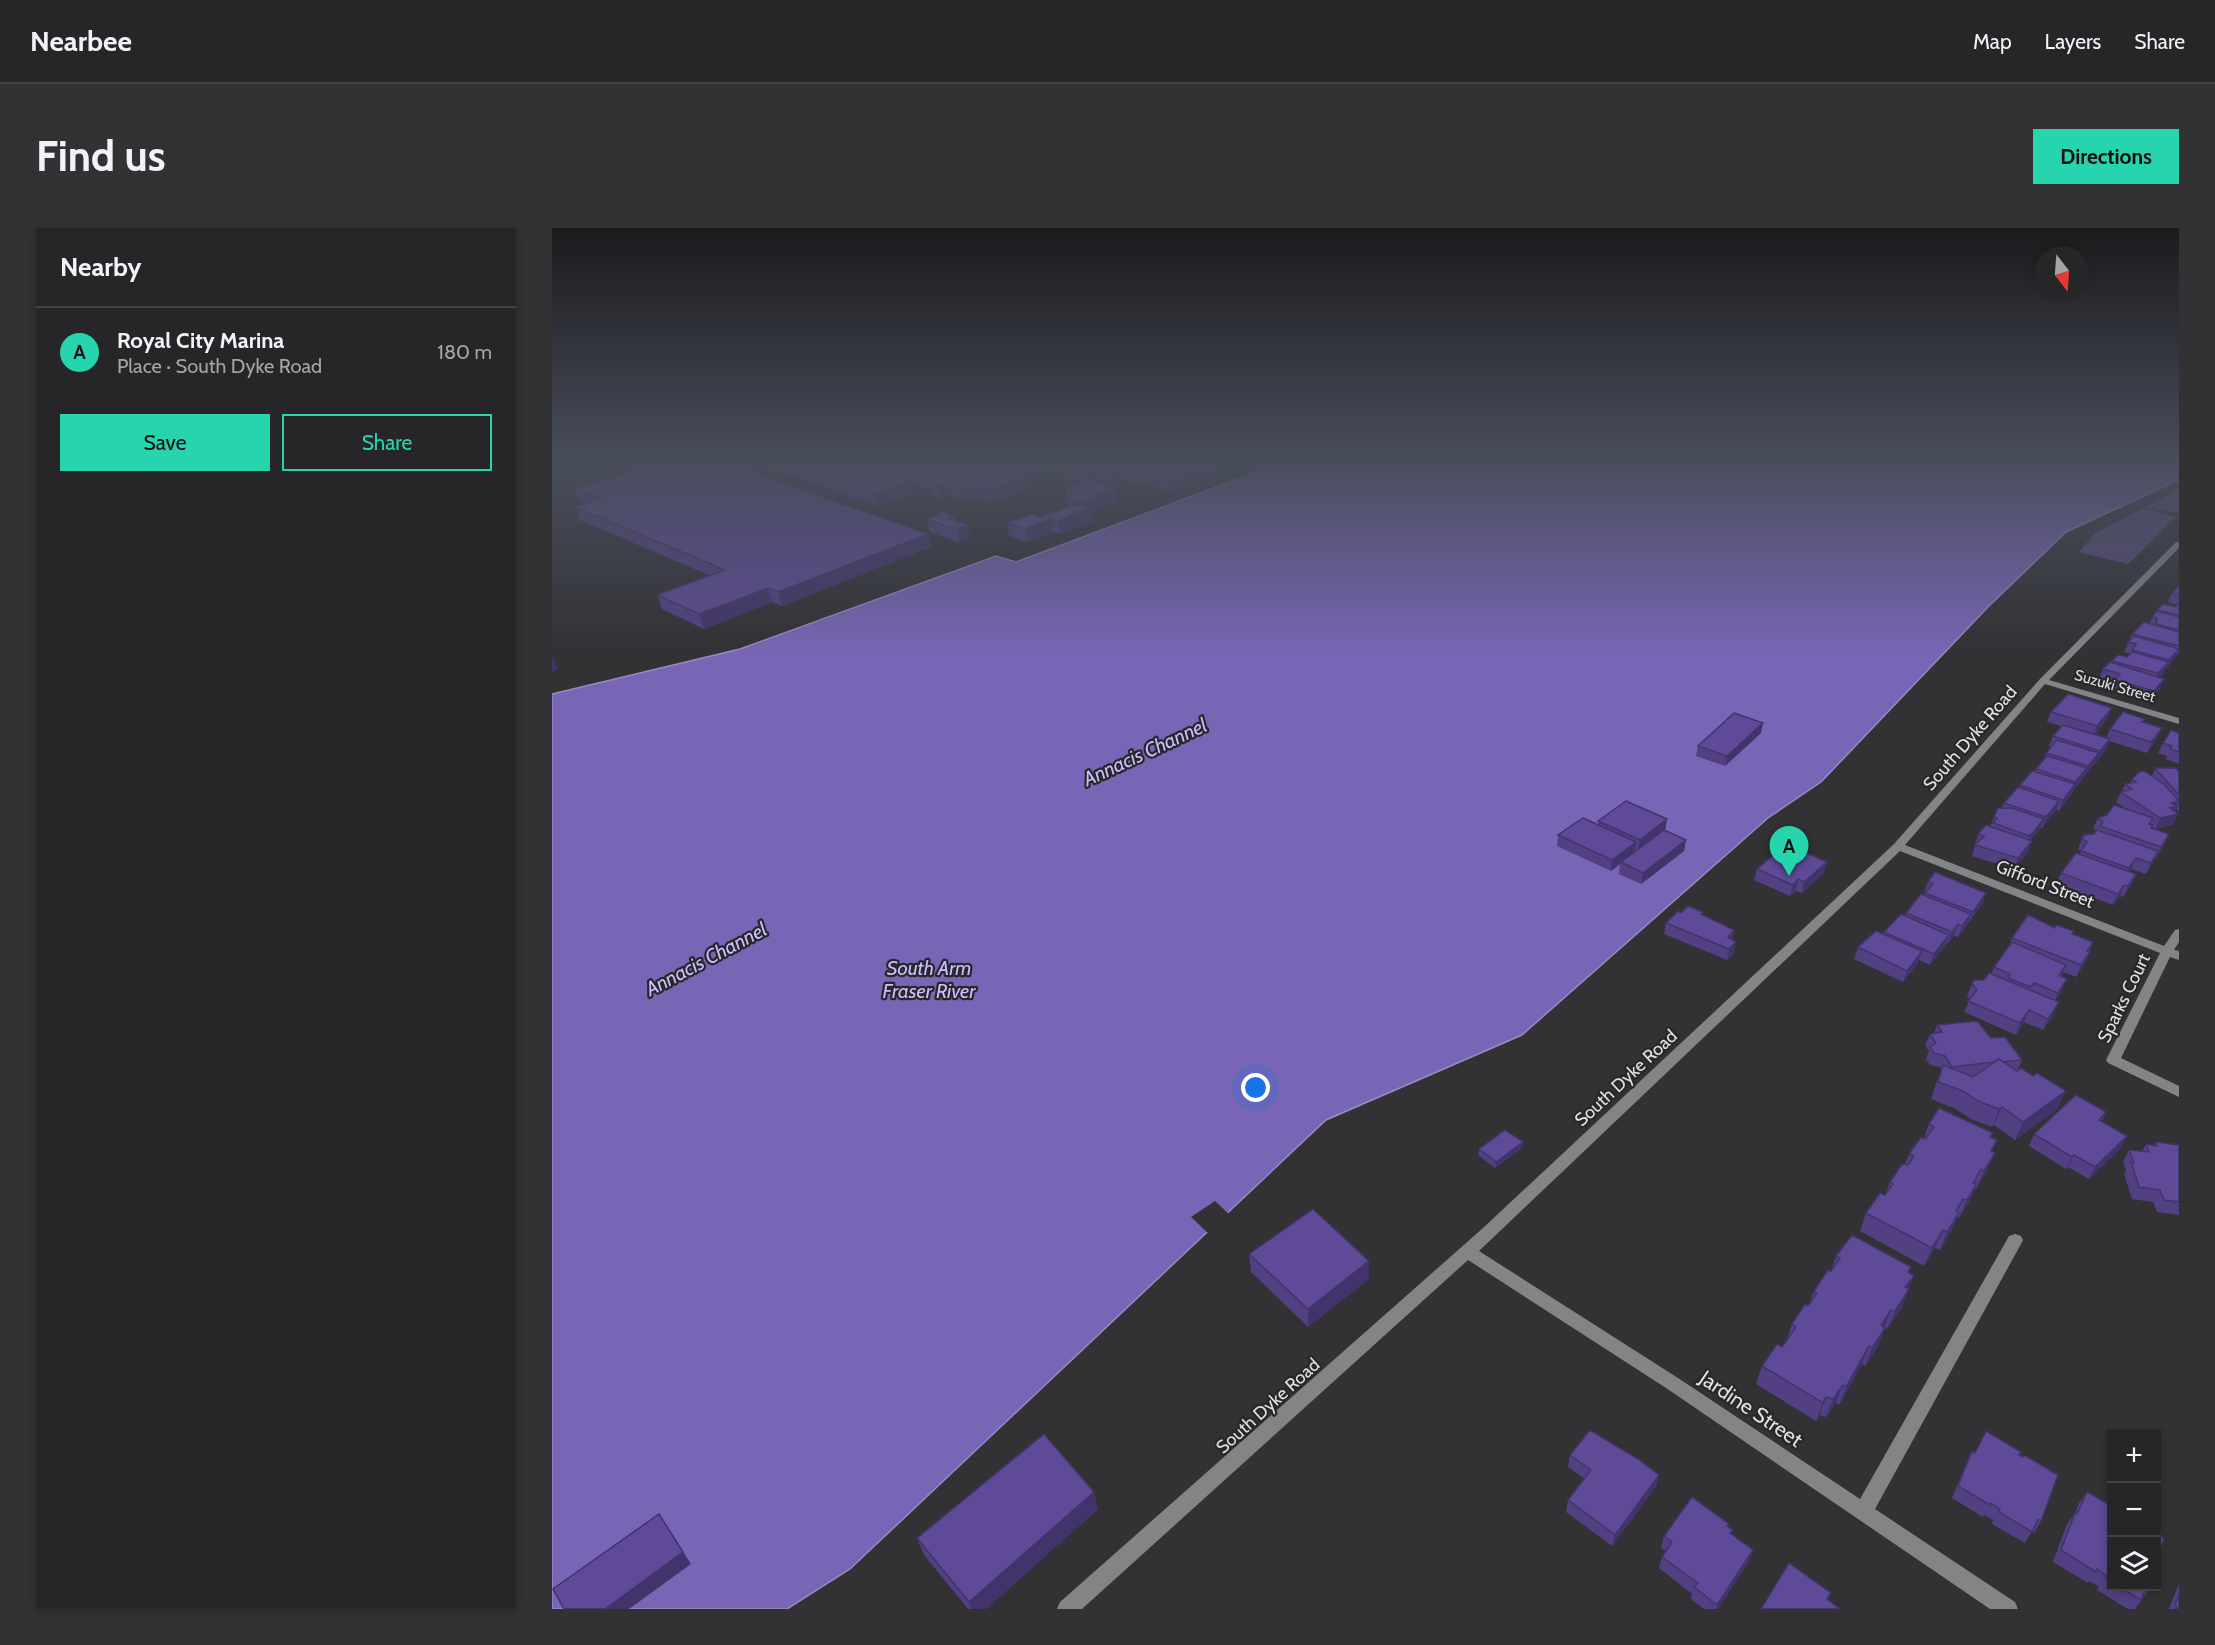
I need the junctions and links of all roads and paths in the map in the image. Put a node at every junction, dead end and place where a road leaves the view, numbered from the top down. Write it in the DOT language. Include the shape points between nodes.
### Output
graph roads {
  1 [pos="2179,544"];
  2 [pos="2043,681"];
  3 [pos="2179,721"];
  4 [pos="1898,846"];
  5 [pos="2179,933"];
  6 [pos="2173,953"];
  7 [pos="2179,1092"];
  8 [pos="2014,1240"];
  9 [pos="1466,1251"];
  10 [pos="1864,1511"];
  11 [pos="1067,1609"];
  12 [pos="2008,1609"];
  1 -- 2 [label="street, South Dyke Road"];
  2 -- 3 [label="street, Suzuki Street"];
  2 -- 4 [label="street, South Dyke Road"];
  4 -- 6 [label="street, Gifford Street"];
  4 -- 9 [label="street, South Dyke Road"];
  5 -- 6 [label="street"];
  6 -- 7 [label="street, Sparks Court" via="2113,1060"];
  8 -- 10 [label="street"];
  9 -- 10 [label="street, Jardine Street"];
  9 -- 11 [label="street, South Dyke Road"];
  10 -- 12 [label="street, Jardine Street"];
}
